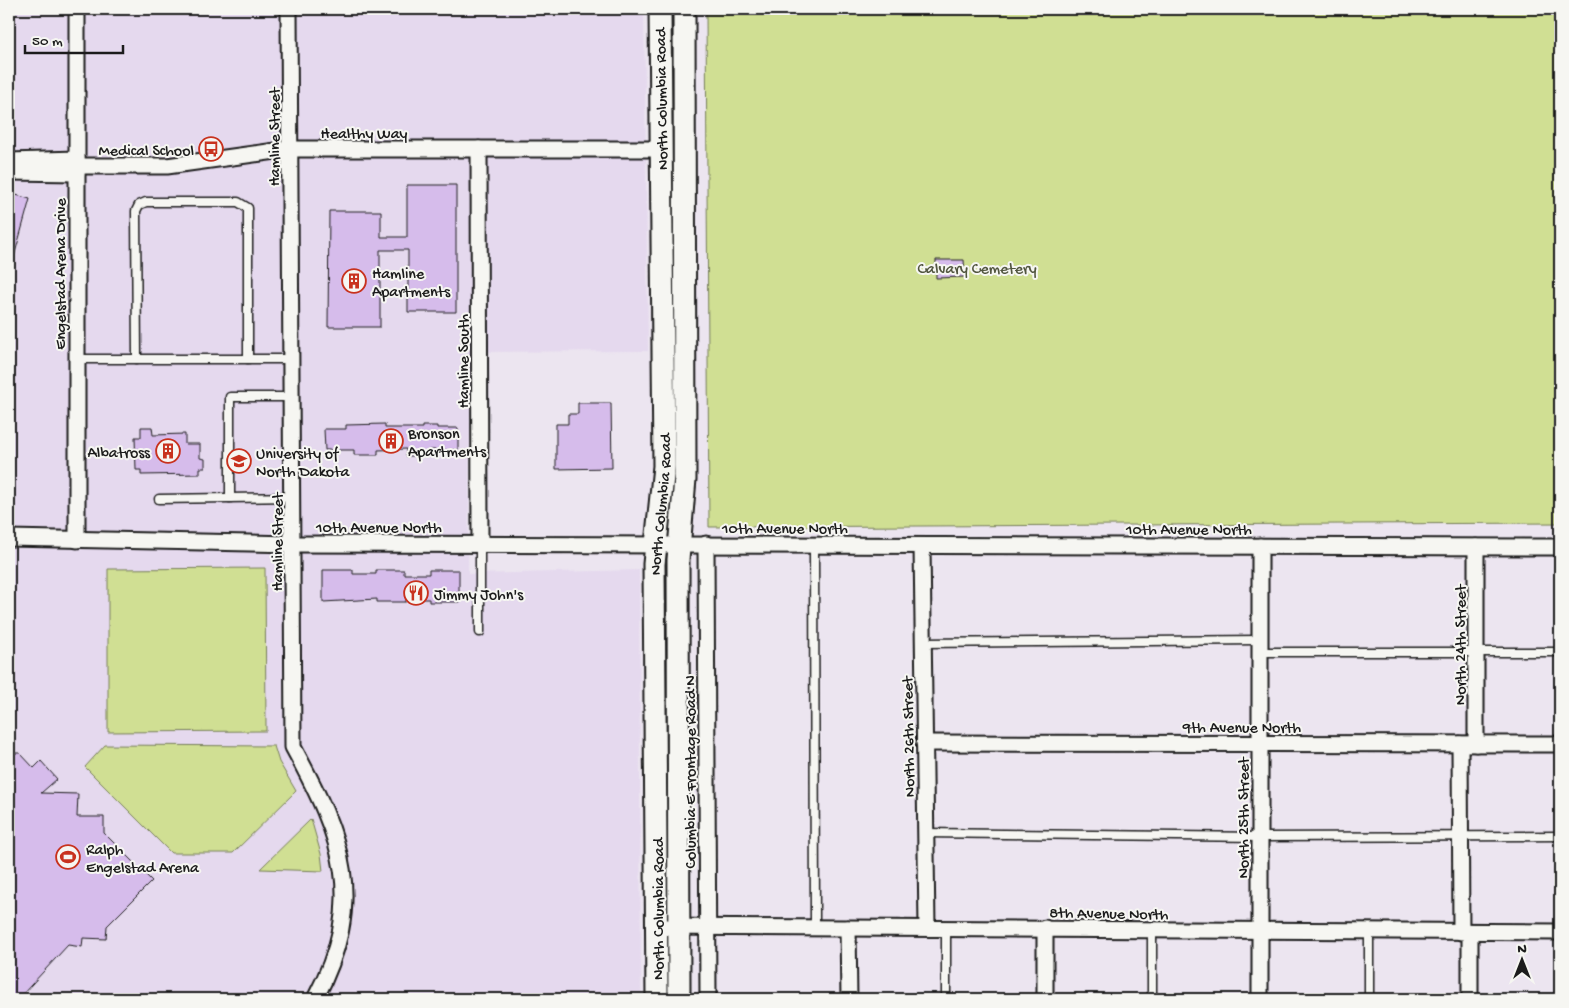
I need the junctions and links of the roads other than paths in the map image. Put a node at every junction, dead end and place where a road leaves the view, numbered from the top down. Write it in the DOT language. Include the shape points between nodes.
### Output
graph roads {
  1 [pos="77,9"];
  2 [pos="289,9"];
  3 [pos="660,9"];
  4 [pos="684,9"];
  5 [pos="652,148"];
  6 [pos="290,149"];
  7 [pos="479,149"];
  8 [pos="9,161"];
  9 [pos="77,166"];
  10 [pos="9,172"];
  11 [pos="77,359"];
  12 [pos="137,359"];
  13 [pos="248,359"];
  14 [pos="292,359"];
  15 [pos="292,397"];
  16 [pos="293,497"];
  17 [pos="230,498"];
  18 [pos="159,499"];
  19 [pos="9,538"];
  20 [pos="77,540"];
  21 [pos="480,543"];
  22 [pos="294,544"];
  23 [pos="656,544"];
  24 [pos="679,544"];
  25 [pos="706,544"];
  26 [pos="814,545"];
  27 [pos="922,546"];
  28 [pos="1260,546"];
  29 [pos="1476,547"];
  30 [pos="1560,547"];
  31 [pos="480,632"];
  32 [pos="923,643"];
  33 [pos="1260,646"];
  34 [pos="1476,652"];
  35 [pos="1560,652"];
  36 [pos="924,743"];
  37 [pos="1260,743"];
  38 [pos="1460,744"];
  39 [pos="1476,744"];
  40 [pos="1560,744"];
  41 [pos="926,833"];
  42 [pos="1461,835"];
  43 [pos="1560,836"];
  44 [pos="1260,837"];
  45 [pos="656,927"];
  46 [pos="707,927"];
  47 [pos="678,928"];
  48 [pos="815,928"];
  49 [pos="848,928"];
  50 [pos="927,928"];
  51 [pos="946,928"];
  52 [pos="1045,928"];
  53 [pos="1152,930"];
  54 [pos="1260,931"];
  55 [pos="1369,932"];
  56 [pos="1466,932"];
  57 [pos="1560,932"];
  58 [pos="316,999"];
  59 [pos="657,999"];
  60 [pos="679,999"];
  61 [pos="708,999"];
  62 [pos="849,999"];
  63 [pos="946,999"];
  64 [pos="1045,999"];
  65 [pos="1152,999"];
  66 [pos="1260,999"];
  67 [pos="1369,999"];
  68 [pos="1470,999"];
  1 -- 9 [label="street, Engelstad Arena Drive"];
  2 -- 6 [label="street, Hamline Street"];
  3 -- 23 [label="main road, North Columbia Road" via="664,466"];
  4 -- 24 [label="main road, North Columbia Road" via="685,469"];
  5 -- 7 [label="street, Healthy Way"];
  6 -- 7 [label="street, Healthy Way"];
  6 -- 9 [label="street, Healthy Way" via="167,166"];
  6 -- 14 [label="street, Hamline Street"];
  7 -- 21 [label="street, Hamline South"];
  8 -- 9 [label="street"];
  9 -- 10 [label="street"];
  9 -- 11 [label="street, Engelstad Arena Drive"];
  11 -- 12 [label="lane"];
  11 -- 20 [label="street, Engelstad Arena Drive"];
  12 -- 13 [label="lane"];
  12 -- 13 [label="lane" via="136,211 146,202 238,202 248,208"];
  13 -- 14 [label="lane"];
  14 -- 15 [label="street, Hamline Street"];
  15 -- 16 [label="street, Hamline Street"];
  15 -- 17 [label="lane" via="230,397"];
  16 -- 17 [label="lane"];
  16 -- 22 [label="street, Hamline Street"];
  17 -- 18 [label="lane"];
  19 -- 20 [label="street, 10th Avenue North"];
  20 -- 22 [label="street, 10th Avenue North"];
  21 -- 22 [label="street, 10th Avenue North"];
  21 -- 23 [label="street, 10th Avenue North"];
  21 -- 31 [label="lane"];
  22 -- 58 [label="street, Hamline Street" via="293,747 335,832 344,870 345,904 338,946"];
  23 -- 24 [label="street, 10th Avenue North"];
  23 -- 45 [label="main road, North Columbia Road"];
  24 -- 25 [label="street, 10th Avenue North"];
  24 -- 47 [label="main road, North Columbia Road"];
  25 -- 26 [label="street, 10th Avenue North"];
  25 -- 46 [label="street, Columbia E Frontage Road N"];
  26 -- 27 [label="street, 10th Avenue North"];
  26 -- 48 [label="lane"];
  27 -- 28 [label="street, 10th Avenue North"];
  27 -- 32 [label="street, North 26th Street"];
  28 -- 29 [label="street, 10th Avenue North"];
  28 -- 33 [label="street, North 25th Street"];
  29 -- 30 [label="street, 10th Avenue North"];
  29 -- 34 [label="street, North 24th Street"];
  32 -- 33 [label="lane"];
  32 -- 36 [label="street, North 26th Street"];
  33 -- 34 [label="lane"];
  33 -- 37 [label="street, North 25th Street"];
  34 -- 35 [label="lane"];
  34 -- 39 [label="street, North 24th Street"];
  36 -- 37 [label="street, 9th Avenue North"];
  36 -- 41 [label="street, North 26th Street"];
  37 -- 38 [label="street, 9th Avenue North"];
  37 -- 44 [label="street, North 25th Street"];
  38 -- 39 [label="street, 9th Avenue North"];
  38 -- 42 [label="street"];
  39 -- 40 [label="street, 9th Avenue North"];
  41 -- 44 [label="lane"];
  41 -- 50 [label="street, North 26th Street"];
  42 -- 43 [label="lane"];
  42 -- 44 [label="lane"];
  42 -- 56 [label="street"];
  44 -- 54 [label="street, North 25th Street"];
  45 -- 47 [label="street, 8th Avenue North"];
  45 -- 59 [label="main road, North Columbia Road"];
  46 -- 47 [label="street, 8th Avenue North"];
  46 -- 48 [label="street, 8th Avenue North"];
  46 -- 61 [label="street, Columbia E Frontage Road N"];
  47 -- 60 [label="main road, North Columbia Road"];
  48 -- 49 [label="street, 8th Avenue North"];
  49 -- 50 [label="street, 8th Avenue North"];
  49 -- 62 [label="street"];
  50 -- 51 [label="street, 8th Avenue North"];
  51 -- 52 [label="street, 8th Avenue North"];
  51 -- 63 [label="lane"];
  52 -- 53 [label="street, 8th Avenue North"];
  52 -- 64 [label="street"];
  53 -- 54 [label="street, 8th Avenue North"];
  53 -- 65 [label="lane"];
  54 -- 55 [label="street, 8th Avenue North"];
  54 -- 66 [label="street, North 25th Street"];
  55 -- 56 [label="street, 8th Avenue North"];
  55 -- 67 [label="lane"];
  56 -- 57 [label="street, 8th Avenue North"];
  56 -- 68 [label="street"];
}
